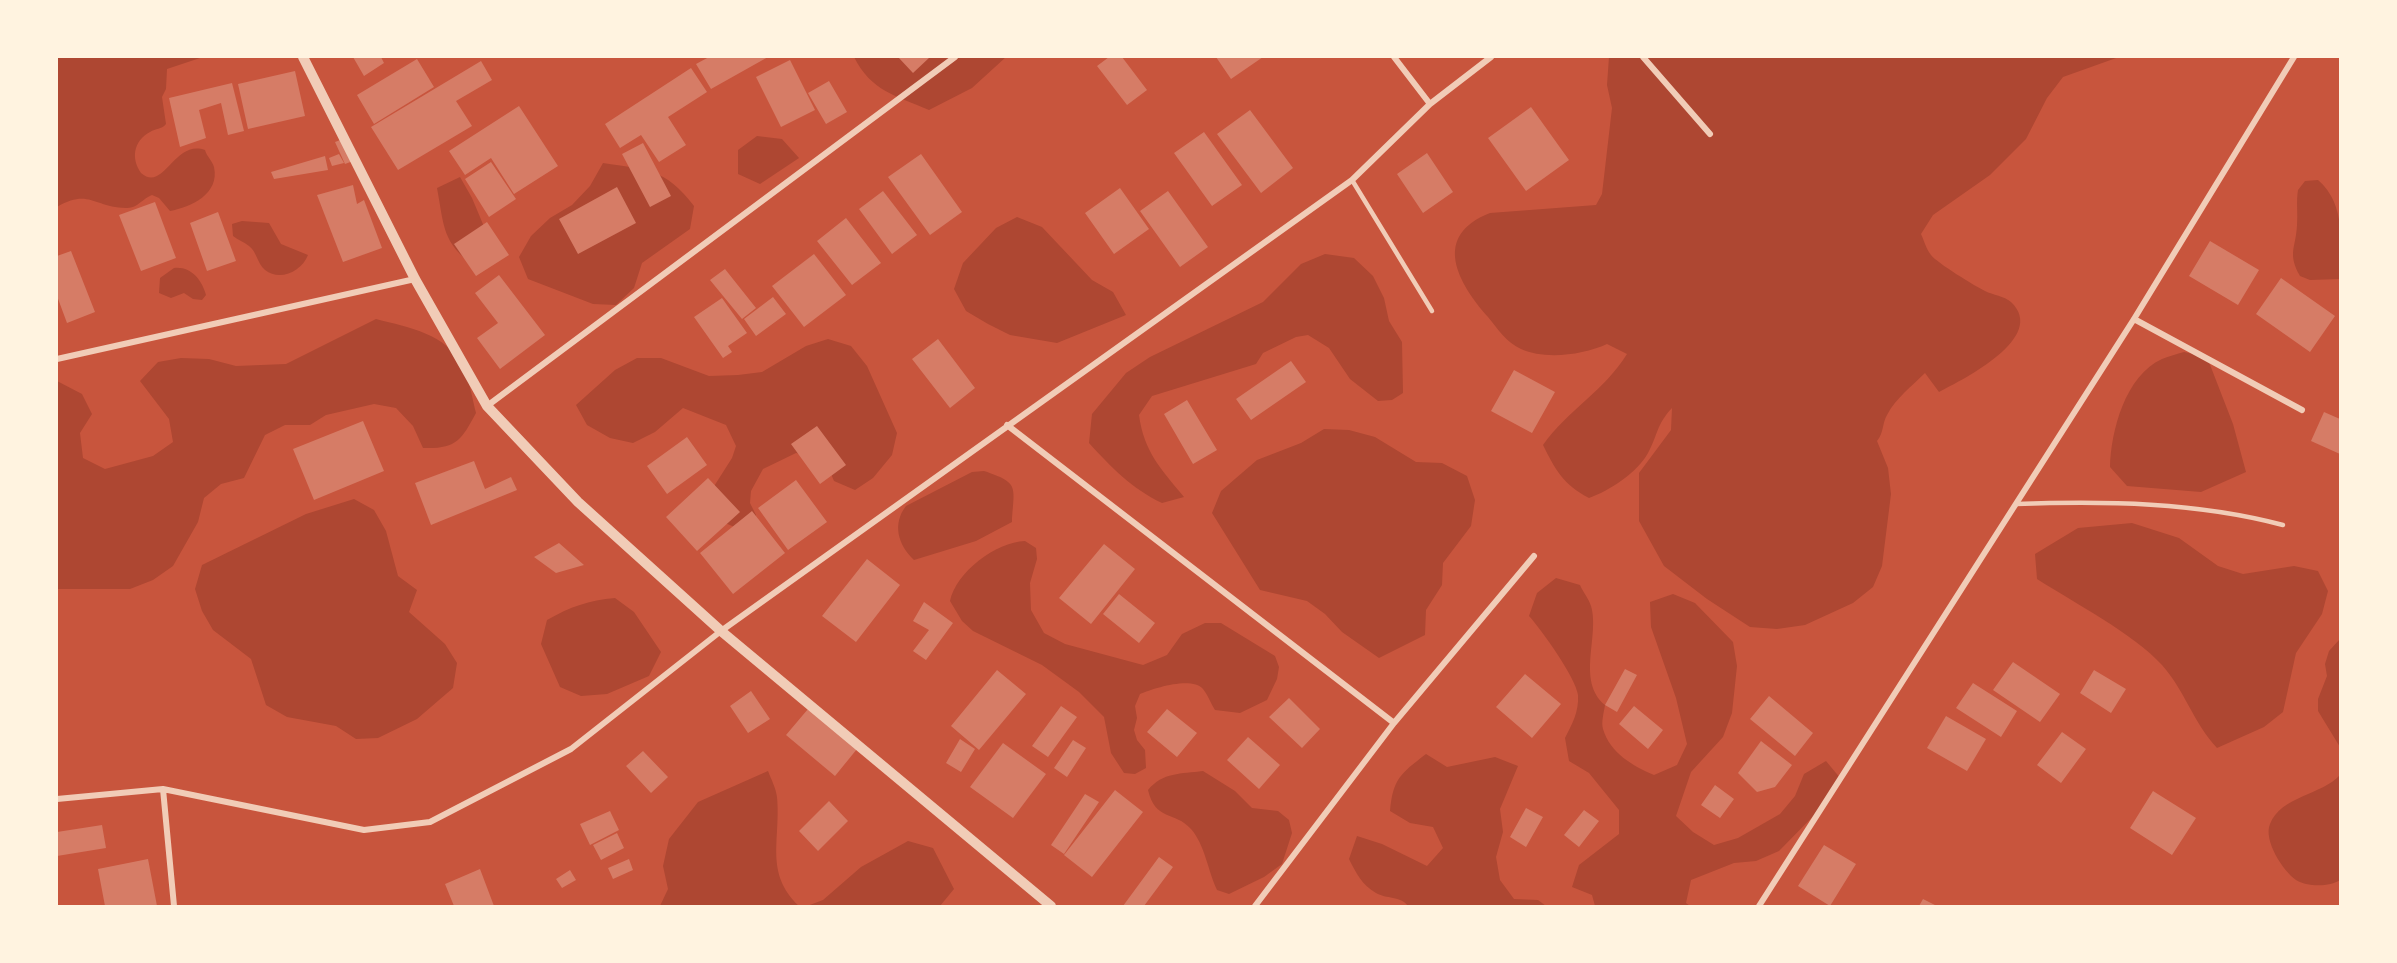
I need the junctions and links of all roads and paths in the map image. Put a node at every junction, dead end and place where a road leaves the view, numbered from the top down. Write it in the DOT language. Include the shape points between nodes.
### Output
graph roads {
  1 [pos="303,57"];
  2 [pos="954,57"];
  3 [pos="1394,57"];
  4 [pos="1491,57"];
  5 [pos="1643,57"];
  6 [pos="2294,57"];
  7 [pos="1430,104"];
  8 [pos="1710,134"];
  9 [pos="1352,180"];
  10 [pos="415,279"];
  11 [pos="1432,310"];
  12 [pos="2134,319"];
  13 [pos="57,359"];
  14 [pos="487,406"];
  15 [pos="2302,410"];
  16 [pos="1007,425"];
  17 [pos="2016,504"];
  18 [pos="2283,525"];
  19 [pos="1534,556"];
  20 [pos="721,631"];
  21 [pos="1394,723"];
  22 [pos="164,789"];
  23 [pos="57,799"];
  24 [pos="174,906"];
  25 [pos="1051,906"];
  26 [pos="1255,906"];
  27 [pos="1759,906"];
  1 -- 10 [label="street"];
  2 -- 14 [label="street"];
  3 -- 7 [label="street"];
  4 -- 7 [label="street"];
  5 -- 8 [label="street"];
  6 -- 12 [label="street"];
  7 -- 9 [label="street"];
  9 -- 11 [label="lane"];
  9 -- 16 [label="street"];
  10 -- 13 [label="street"];
  10 -- 14 [label="street"];
  12 -- 15 [label="street"];
  12 -- 17 [label="street"];
  14 -- 20 [label="street" via="578,502"];
  16 -- 20 [label="street"];
  16 -- 21 [label="street"];
  17 -- 18 [label="lane" via="2098,501 2154,505 2238,513"];
  17 -- 27 [label="street"];
  19 -- 21 [label="street"];
  20 -- 22 [label="street" via="571,749 430,822 364,830"];
  20 -- 25 [label="street"];
  21 -- 26 [label="street"];
  22 -- 23 [label="street"];
  22 -- 24 [label="street"];
}
